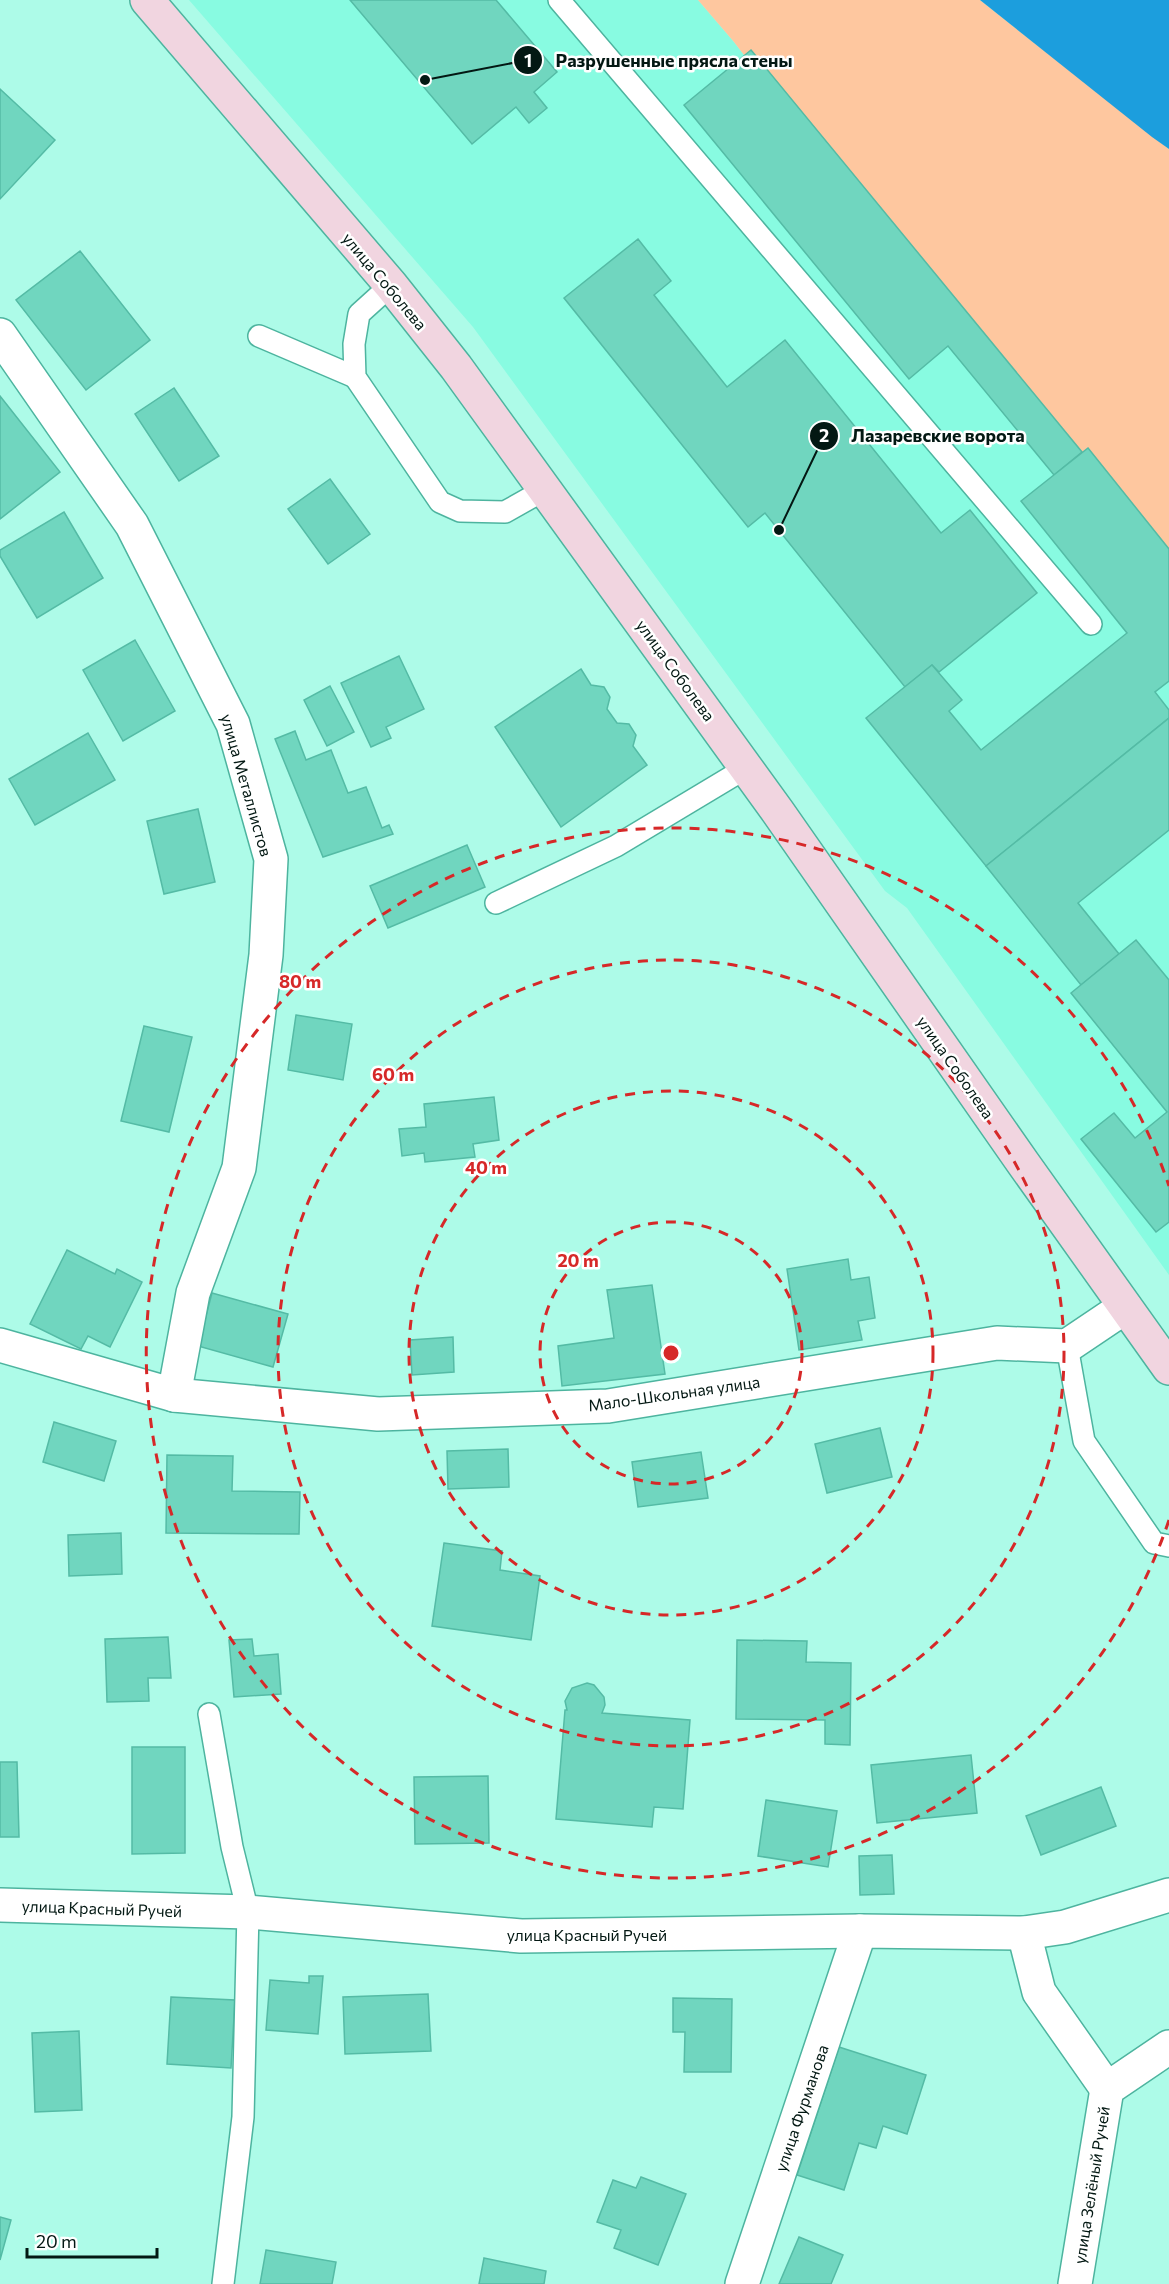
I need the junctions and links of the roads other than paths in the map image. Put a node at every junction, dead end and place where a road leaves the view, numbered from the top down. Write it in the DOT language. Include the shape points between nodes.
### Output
graph roads {
  1 [pos="147,0"];
  2 [pos="559,0"];
  3 [pos="391,285"];
  4 [pos="0,335"];
  5 [pos="259,336"];
  6 [pos="355,377"];
  7 [pos="546,489"];
  8 [pos="1091,624"];
  9 [pos="746,768"];
  10 [pos="496,903"];
  11 [pos="1125,1307"];
  12 [pos="0,1345"];
  13 [pos="1067,1346"];
  14 [pos="1169,1368"];
  15 [pos="174,1395"];
  16 [pos="1169,1546"];
  17 [pos="209,1713"];
  18 [pos="1169,1895"];
  19 [pos="1,1908"];
  20 [pos="248,1912"];
  21 [pos="860,1931"];
  22 [pos="1024,1933"];
  23 [pos="1169,2047"];
  24 [pos="1107,2089"];
  25 [pos="223,2284"];
  26 [pos="742,2284"];
  27 [pos="1075,2284"];
  1 -- 3 [label="main road, улица Соболева"];
  2 -- 8 [label="lane"];
  3 -- 6 [label="lane" via="359,314 354,344"];
  3 -- 7 [label="main road, улица Соболева"];
  4 -- 15 [label="street, улица Металлистов" via="132,525 232,724 271,859 266,955 239,1168 193,1293"];
  5 -- 6 [label="lane"];
  6 -- 7 [label="lane" via="440,502 460,511 505,512"];
  7 -- 9 [label="main road, улица Соболева"];
  9 -- 10 [label="lane" via="616,846"];
  9 -- 11 [label="main road, улица Соболева"];
  11 -- 13 [label="street"];
  11 -- 14 [label="main road, улица Соболева"];
  12 -- 15 [label="street, Мало-Школьная улица"];
  13 -- 15 [label="street, Мало-Школьная улица" via="998,1343 608,1406 378,1414"];
  13 -- 16 [label="lane" via="1084,1441 1154,1543"];
  17 -- 20 [label="lane" via="232,1846"];
  18 -- 22 [label="street, улица Красный Ручей" via="1065,1927"];
  19 -- 20 [label="street, улица Красный Ручей"];
  20 -- 21 [label="street, улица Красный Ручей" via="521,1936"];
  20 -- 25 [label="lane" via="243,2117"];
  21 -- 22 [label="street, улица Красный Ручей"];
  21 -- 26 [label="street, улица Фурманова"];
  22 -- 24 [label="street" via="1039,1992"];
  23 -- 24 [label="street, улица Зелёный Ручей"];
  24 -- 27 [label="street, улица Зелёный Ручей"];
}
